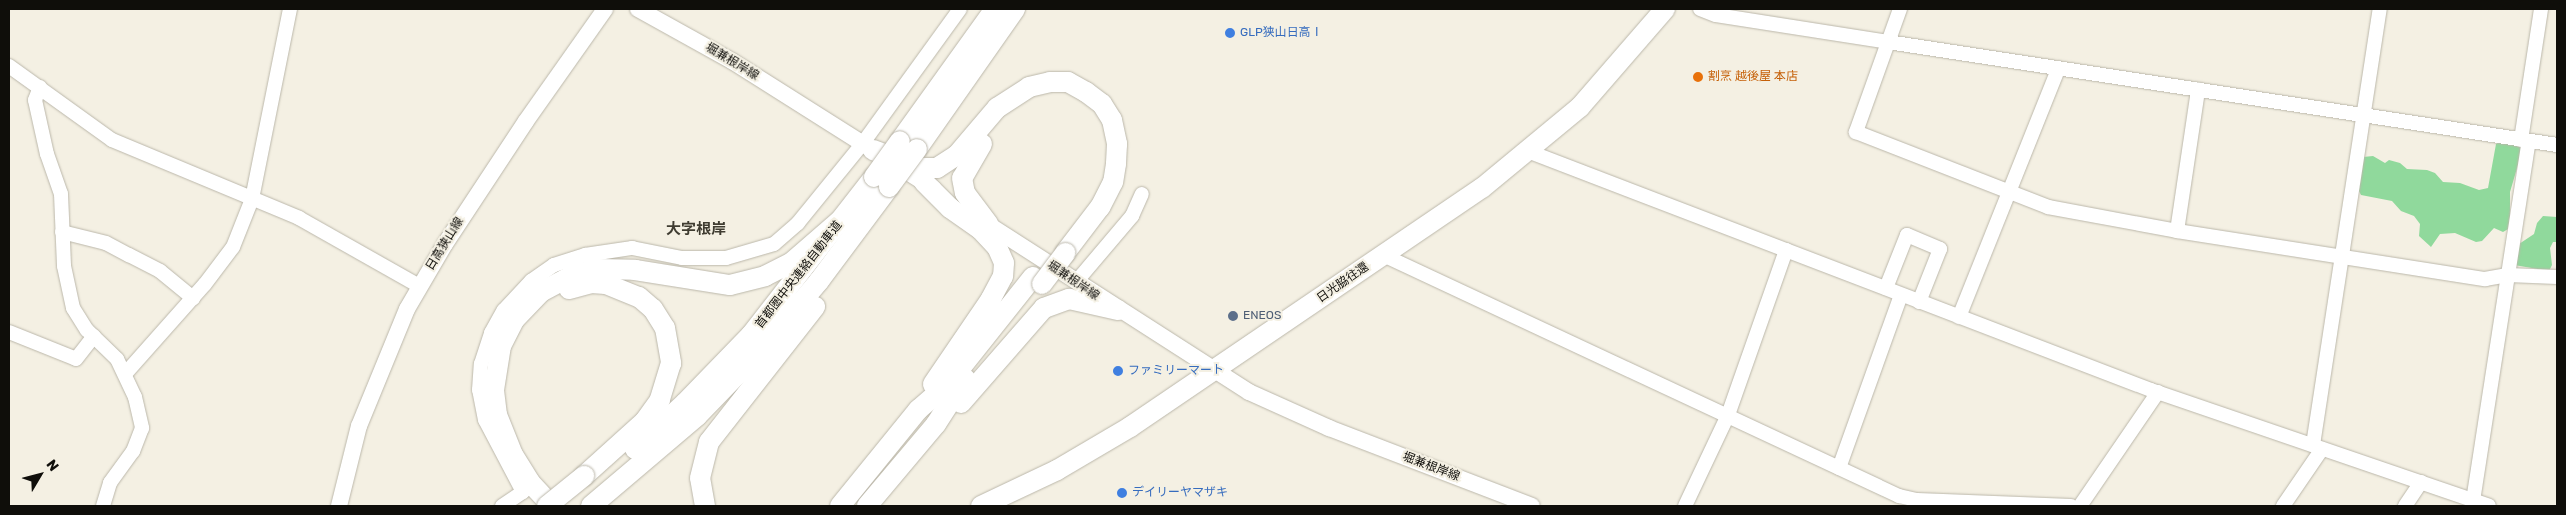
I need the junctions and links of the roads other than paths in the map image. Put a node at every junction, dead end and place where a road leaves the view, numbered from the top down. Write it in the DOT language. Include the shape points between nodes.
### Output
graph roads {
  1 [pos="290,9"];
  2 [pos="605,9"];
  3 [pos="638,9"];
  4 [pos="960,9"];
  5 [pos="996,9"];
  6 [pos="1015,9"];
  7 [pos="1665,9"];
  8 [pos="1700,9"];
  9 [pos="1900,9"];
  10 [pos="2380,9"];
  11 [pos="2541,9"];
  12 [pos="1888,42"];
  13 [pos="9,66"];
  14 [pos="2058,69"];
  15 [pos="40,87"];
  16 [pos="2198,90"];
  17 [pos="2363,115"];
  18 [pos="2525,140"];
  19 [pos="909,145"];
  20 [pos="2557,145"];
  21 [pos="868,147"];
  22 [pos="1530,152"];
  23 [pos="924,182"];
  24 [pos="886,184"];
  25 [pos="2009,192"];
  26 [pos="1142,194"];
  27 [pos="252,199"];
  28 [pos="844,217"];
  29 [pos="988,224"];
  30 [pos="62,232"];
  31 [pos="2177,232"];
  32 [pos="1061,250"];
  33 [pos="1786,250"];
  34 [pos="1383,256"];
  35 [pos="2341,257"];
  36 [pos="2508,275"];
  37 [pos="2557,277"];
  38 [pos="1037,280"];
  39 [pos="1076,282"];
  40 [pos="419,286"];
  41 [pos="1886,288"];
  42 [pos="1901,295"];
  43 [pos="193,298"];
  44 [pos="1919,302"];
  45 [pos="1118,310"];
  46 [pos="1959,317"];
  47 [pos="9,332"];
  48 [pos="94,336"];
  49 [pos="1213,370"];
  50 [pos="125,374"];
  51 [pos="2158,392"];
  52 [pos="918,410"];
  53 [pos="1728,415"];
  54 [pos="936,424"];
  55 [pos="2317,447"];
  56 [pos="1839,468"];
  57 [pos="2422,482"];
  58 [pos="593,491"];
  59 [pos="2473,501"];
  60 [pos="103,506"];
  61 [pos="339,506"];
  62 [pos="502,506"];
  63 [pos="547,506"];
  64 [pos="552,506"];
  65 [pos="565,506"];
  66 [pos="705,506"];
  67 [pos="840,506"];
  68 [pos="867,506"];
  69 [pos="982,506"];
  70 [pos="1532,506"];
  71 [pos="1685,506"];
  72 [pos="2071,506"];
  73 [pos="2080,506"];
  74 [pos="2283,506"];
  75 [pos="2405,506"];
  76 [pos="2489,506"];
  1 -- 27 [label="street"];
  2 -- 40 [label="main road, 日高狭山線" via="526,121"];
  3 -- 21 [label="main road, 堀兼根岸線" via="732,61"];
  4 -- 21 [label="street"];
  5 -- 19 [label="highway"];
  6 -- 19 [label="highway"];
  7 -- 22 [label="highway, 日光脇往還" via="1594,94"];
  8 -- 12 [label="street" via="1716,15"];
  9 -- 12 [label="street"];
  10 -- 17 [label="street"];
  11 -- 18 [label="street"];
  12 -- 14 [label="street"];
  12 -- 25 [label="street" via="1856,132"];
  13 -- 15 [label="street"];
  14 -- 16 [label="street"];
  14 -- 25 [label="street"];
  15 -- 27 [label="street" via="112,140"];
  15 -- 30 [label="street" via="35,100 47,154 61,194"];
  16 -- 17 [label="street"];
  16 -- 31 [label="street"];
  17 -- 18 [label="street"];
  17 -- 35 [label="street"];
  18 -- 20 [label="street"];
  18 -- 36 [label="street"];
  19 -- 24 [label="highway, bridge"];
  21 -- 23 [label="main road, 堀兼根岸線"];
  21 -- 32 [label="highway" via="922,168 937,168 957,156 997,108 1029,87 1068,82 1102,104 1112,120 1117,144 1112,182 1100,207"];
  21 -- 62 [label="street" via="798,223 774,244 726,258 682,258 632,248 585,254 554,265 531,281 504,310 491,333 481,364 479,390 485,420 523,492"];
  22 -- 33 [label="street"];
  22 -- 34 [label="highway, 日光脇往還"];
  23 -- 29 [label="main road, 堀兼根岸線"];
  23 -- 52 [label="highway" via="998,247 1004,263 1003,276 991,299"];
  24 -- 28 [label="highway, 首都圏中央連絡自動車道"];
  24 -- 58 [label="highway, 首都圏中央連絡自動車道" via="819,282 759,352 697,416"];
  24 -- 66 [label="highway" via="816,306 709,442 700,478"];
  25 -- 31 [label="street" via="2048,207"];
  25 -- 46 [label="street"];
  26 -- 39 [label="street" via="1122,230"];
  27 -- 40 [label="street" via="299,218"];
  27 -- 43 [label="street" via="232,247"];
  28 -- 58 [label="highway, 首都圏中央連絡自動車道" via="752,335"];
  28 -- 64 [label="highway" via="792,262 765,276 730,285 635,270 596,269 571,276 541,292 514,319 500,346 494,390 496,416 513,455 530,482"];
  29 -- 32 [label="highway" via="965,193 962,178 967,166 1008,114 1033,98 1060,92 1082,101 1097,113 1105,128 1109,158 1089,206"];
  29 -- 39 [label="main road, 堀兼根岸線"];
  30 -- 43 [label="street" via="106,244 130,255 160,272"];
  30 -- 48 [label="street" via="72,308"];
  31 -- 35 [label="street"];
  32 -- 38 [label="highway"];
  33 -- 41 [label="street"];
  33 -- 53 [label="street"];
  34 -- 49 [label="highway, 日光脇往還"];
  34 -- 53 [label="street"];
  35 -- 36 [label="street" via="2485,279"];
  35 -- 55 [label="street"];
  36 -- 37 [label="street"];
  36 -- 59 [label="street"];
  38 -- 52 [label="highway" via="947,385"];
  38 -- 54 [label="highway" via="955,392"];
  39 -- 45 [label="main road, 堀兼根岸線"];
  40 -- 61 [label="main road, 日高狭山線" via="391,343 359,426"];
  41 -- 42 [label="street"];
  41 -- 44 [label="street" via="1907,235 1940,249"];
  42 -- 44 [label="street"];
  42 -- 56 [label="street"];
  43 -- 50 [label="street"];
  44 -- 46 [label="street"];
  45 -- 49 [label="main road, 堀兼根岸線"];
  45 -- 54 [label="highway" via="1069,299 1044,308 966,398"];
  46 -- 51 [label="street"];
  47 -- 48 [label="street" via="76,359"];
  48 -- 50 [label="street" via="117,360"];
  49 -- 69 [label="highway, 日光脇往還" via="1096,448"];
  49 -- 70 [label="main road, 堀兼根岸線" via="1249,392 1328,428"];
  50 -- 60 [label="street" via="142,428 132,451 110,483"];
  51 -- 55 [label="street"];
  51 -- 73 [label="street"];
  52 -- 67 [label="highway"];
  53 -- 56 [label="street"];
  53 -- 71 [label="street"];
  54 -- 68 [label="highway"];
  55 -- 57 [label="street"];
  55 -- 74 [label="street"];
  56 -- 72 [label="street" via="1899,496 1917,500"];
  57 -- 59 [label="street"];
  57 -- 75 [label="street"];
  58 -- 63 [label="highway, bridge"];
  58 -- 65 [label="highway, 首都圏中央連絡自動車道"];
  58 -- 65 [label="highway" via="660,400 671,364 665,328 653,309 623,289 591,283 554,296 530,318 509,358 505,408 512,428 543,480"];
  59 -- 76 [label="street"];
}
